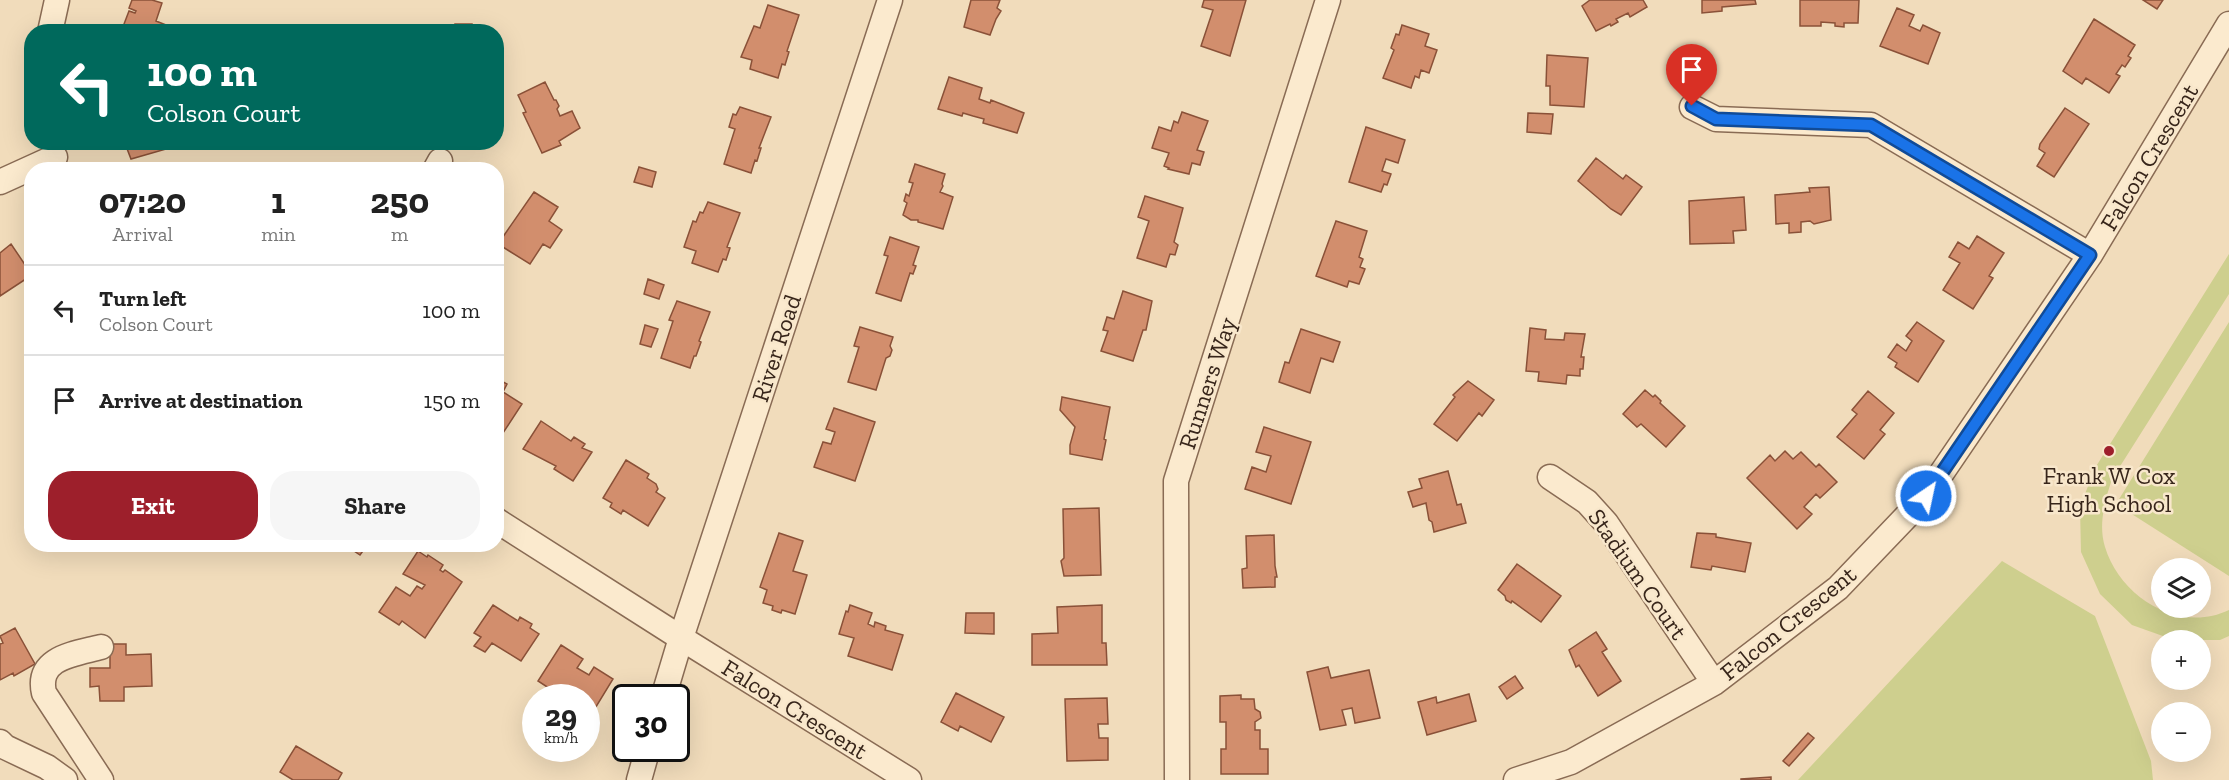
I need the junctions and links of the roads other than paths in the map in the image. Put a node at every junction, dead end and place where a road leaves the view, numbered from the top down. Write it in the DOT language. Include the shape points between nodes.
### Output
graph roads {
  1 [pos="57,0"];
  2 [pos="890,0"];
  3 [pos="1328,0"];
  4 [pos="52,24"];
  5 [pos="2229,24"];
  6 [pos="1692,106"];
  7 [pos="24,171"];
  8 [pos="0,182"];
  9 [pos="2090,255"];
  10 [pos="1550,477"];
  11 [pos="504,525"];
  12 [pos="681,638"];
  13 [pos="101,647"];
  14 [pos="1714,683"];
  15 [pos="667,684"];
  16 [pos="0,742"];
  17 [pos="644,762"];
  18 [pos="65,780"];
  19 [pos="101,780"];
  20 [pos="639,780"];
  21 [pos="909,780"];
  22 [pos="1177,780"];
  23 [pos="1516,780"];
  1 -- 4 [label="street"];
  2 -- 12 [label="street, River Road"];
  3 -- 22 [label="street, Runners Way" via="1176,481"];
  5 -- 9 [label="street, Falcon Crescent"];
  6 -- 9 [label="street" via="1716,119 1871,125"];
  7 -- 8 [label="street"];
  9 -- 14 [label="street, Falcon Crescent" via="1926,496 1838,588"];
  10 -- 14 [label="street, Stadium Court" via="1587,502 1606,523"];
  11 -- 12 [label="street, Falcon Crescent"];
  12 -- 15 [label="street, River Road"];
  12 -- 21 [label="street, Falcon Crescent"];
  13 -- 19 [label="street" via="52,663 42,685"];
  14 -- 23 [label="street, Falcon Crescent" via="1571,762"];
  16 -- 18 [label="street"];
  17 -- 20 [label="street"];
}
